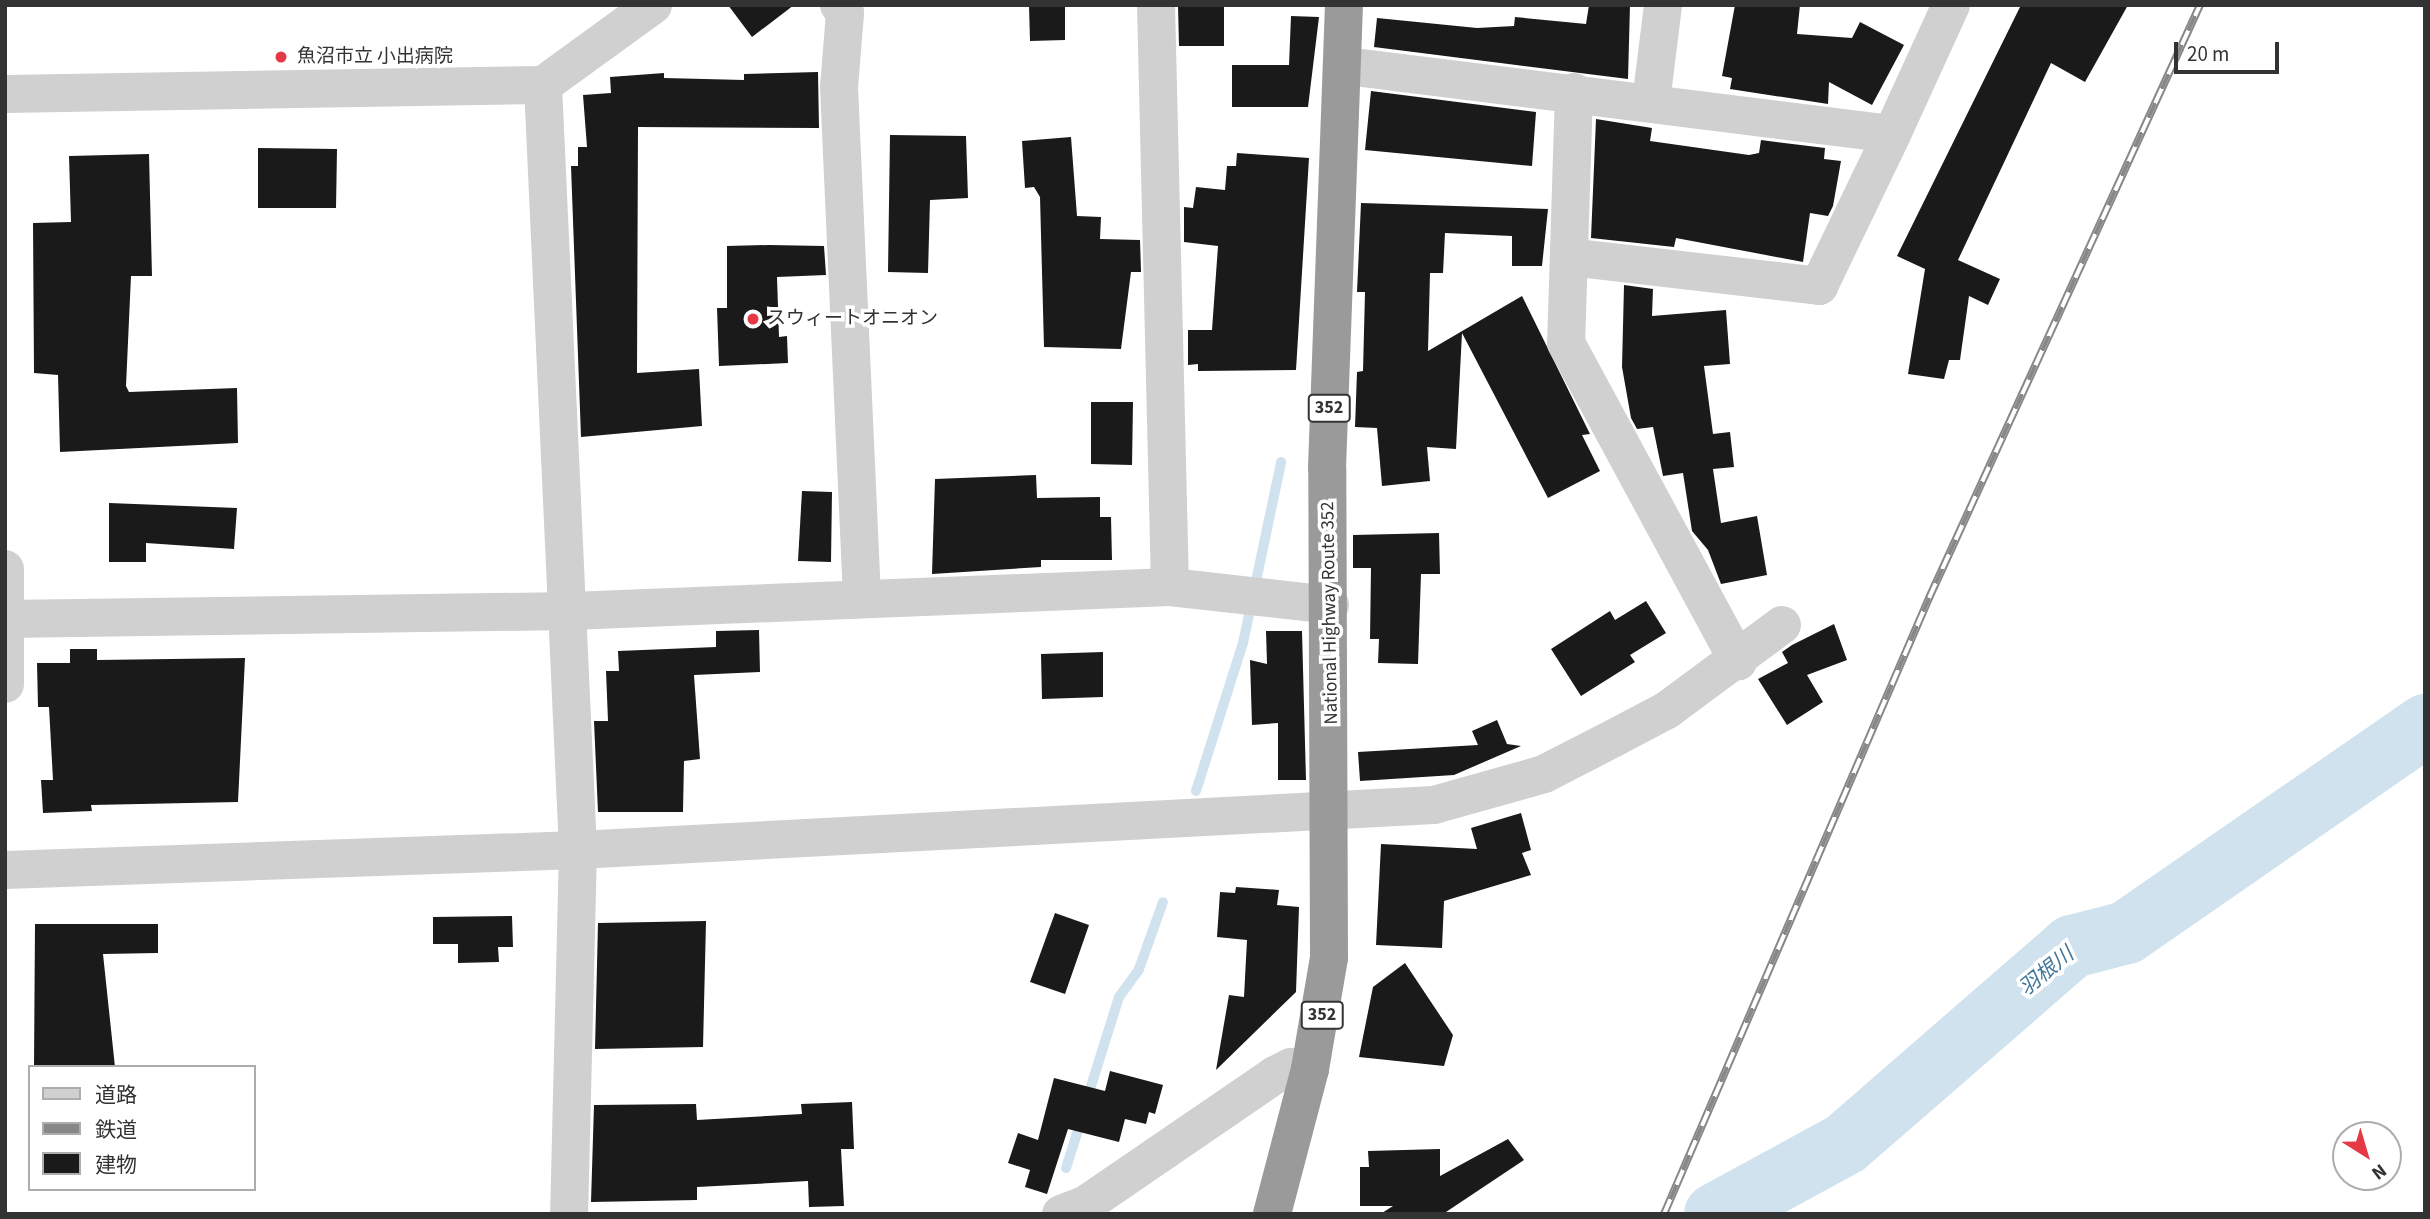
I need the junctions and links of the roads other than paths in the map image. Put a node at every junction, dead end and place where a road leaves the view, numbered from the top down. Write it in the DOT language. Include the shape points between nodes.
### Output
graph roads {
  1 [pos="653,5"];
  2 [pos="839,5"];
  3 [pos="1156,5"];
  4 [pos="1344,5"];
  5 [pos="1663,5"];
  6 [pos="1951,5"];
  7 [pos="1346,66"];
  8 [pos="543,85"];
  9 [pos="1574,92"];
  10 [pos="5,94"];
  11 [pos="1651,102"];
  12 [pos="1892,134"];
  13 [pos="1569,257"];
  14 [pos="5,569"];
  15 [pos="1170,587"];
  16 [pos="862,597"];
  17 [pos="1330,604"];
  18 [pos="571,611"];
  19 [pos="6,620"];
  20 [pos="1782,625"];
  21 [pos="1738,661"];
  22 [pos="5,684"];
  23 [pos="1331,811"];
  24 [pos="578,850"];
  25 [pos="5,870"];
  26 [pos="1310,1069"];
  27 [pos="569,1214"];
  28 [pos="1061,1214"];
  29 [pos="1272,1214"];
  1 -- 8 [label="street"];
  2 -- 16 [label="street" via="845,13 839,87"];
  3 -- 15 [label="street"];
  4 -- 7 [label="highway, National Highway Route 352 / 352"];
  5 -- 11 [label="street"];
  6 -- 12 [label="street"];
  7 -- 9 [label="street"];
  7 -- 17 [label="highway, National Highway Route 352 / 352" via="1331,335"];
  8 -- 10 [label="street"];
  8 -- 18 [label="street"];
  9 -- 11 [label="street"];
  9 -- 13 [label="street"];
  11 -- 12 [label="street"];
  12 -- 13 [label="street" via="1819,286"];
  13 -- 21 [label="street" via="1566,343"];
  14 -- 19 [label="street"];
  15 -- 16 [label="street"];
  15 -- 17 [label="street"];
  16 -- 18 [label="street"];
  17 -- 23 [label="highway, National Highway Route 352 / 352"];
  18 -- 19 [label="street"];
  18 -- 24 [label="street"];
  19 -- 22 [label="street"];
  20 -- 21 [label="street"];
  21 -- 23 [label="street" via="1667,709 1544,774 1434,804"];
  23 -- 24 [label="street"];
  23 -- 26 [label="highway, National Highway Route 352 / 352" via="1329,958"];
  24 -- 25 [label="street"];
  24 -- 27 [label="street"];
  26 -- 28 [label="street" via="1291,1067 1275,1075 1085,1205"];
  26 -- 29 [label="highway, National Highway Route 352 / 352"];
}
